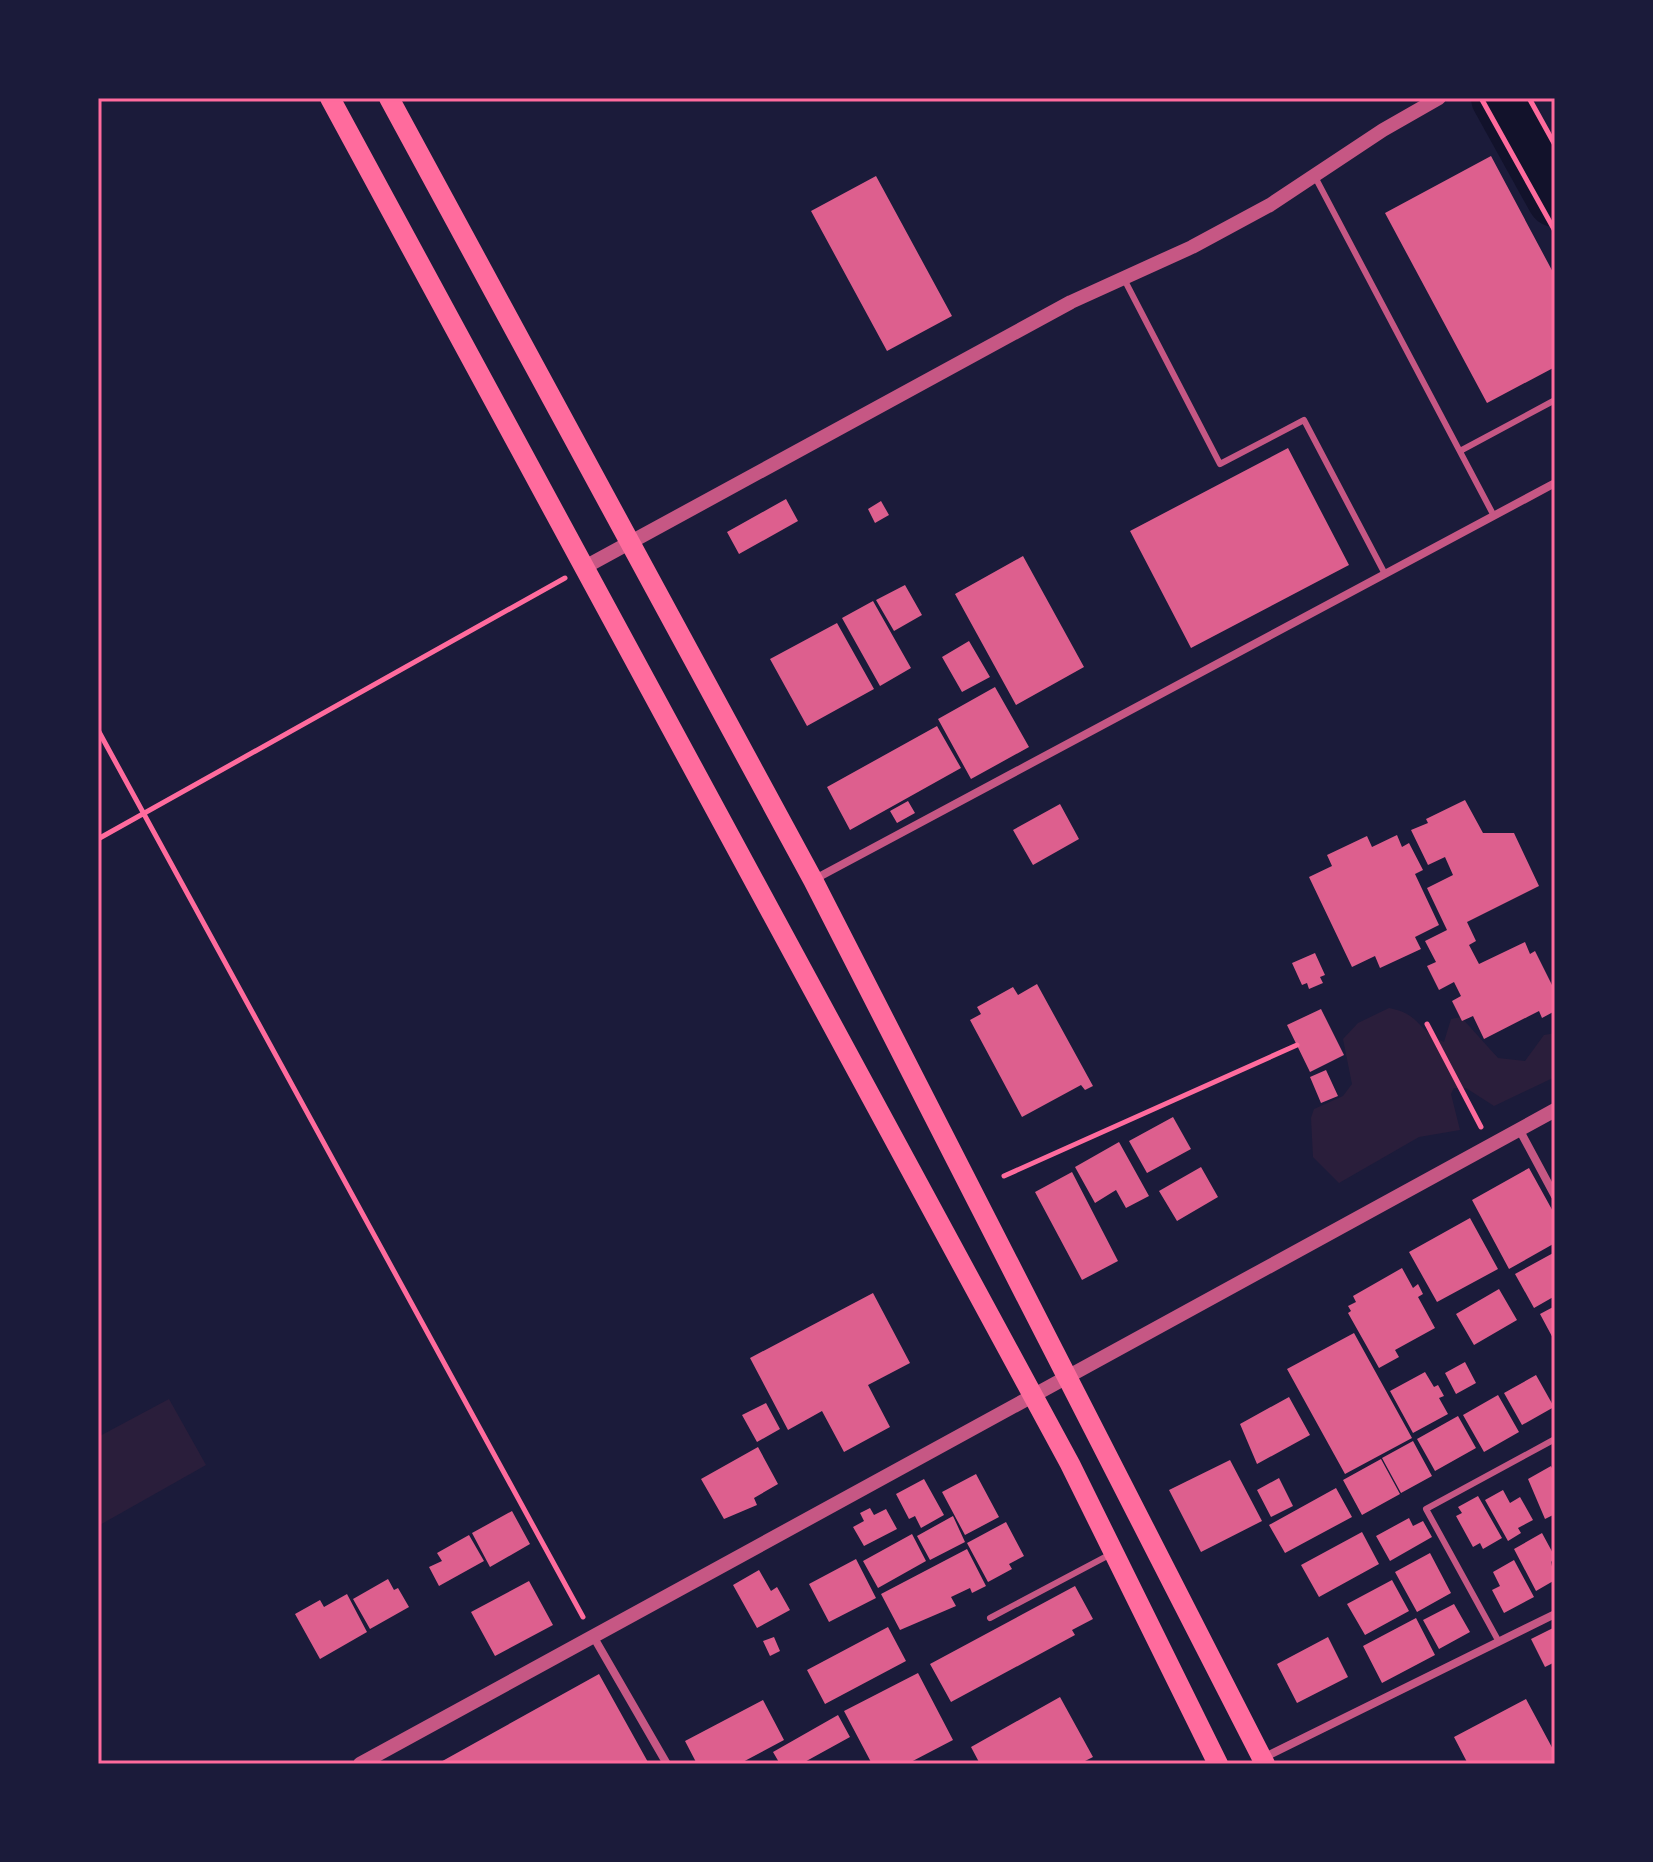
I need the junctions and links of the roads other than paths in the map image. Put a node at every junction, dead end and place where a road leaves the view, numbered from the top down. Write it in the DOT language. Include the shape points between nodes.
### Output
graph roads {
  1 [pos="330,98"];
  2 [pos="389,98"];
  3 [pos="1439,98"];
  4 [pos="1314,175"];
  5 [pos="1124,279"];
  6 [pos="1555,400"];
  7 [pos="1460,451"];
  8 [pos="1555,483"];
  9 [pos="1494,516"];
  10 [pos="630,542"];
  11 [pos="585,567"];
  12 [pos="1385,574"];
  13 [pos="813,880"];
  14 [pos="1555,1110"];
  15 [pos="1519,1129"];
  16 [pos="1555,1196"];
  17 [pos="1068,1378"];
  18 [pos="1034,1397"];
  19 [pos="1555,1439"];
  20 [pos="1116,1552"];
  21 [pos="1555,1614"];
  22 [pos="990,1618"];
  23 [pos="593,1635"];
  24 [pos="1499,1642"];
  25 [pos="1264,1761"];
  26 [pos="360,1764"];
  27 [pos="667,1764"];
  28 [pos="1218,1764"];
  1 -- 11 [label="main road"];
  2 -- 10 [label="main road"];
  3 -- 4 [label="street"];
  4 -- 5 [label="street" via="1270,205"];
  4 -- 7 [label="lane"];
  5 -- 10 [label="street" via="1071,302"];
  5 -- 12 [label="lane" via="1220,464 1304,420"];
  6 -- 7 [label="lane"];
  7 -- 9 [label="lane"];
  8 -- 9 [label="street"];
  9 -- 12 [label="street"];
  10 -- 11 [label="street"];
  10 -- 13 [label="main road"];
  11 -- 18 [label="main road"];
  12 -- 13 [label="street"];
  13 -- 17 [label="main road"];
  14 -- 15 [label="street"];
  15 -- 16 [label="street"];
  15 -- 17 [label="street"];
  17 -- 18 [label="street"];
  17 -- 25 [label="main road"];
  18 -- 20 [label="main road"];
  18 -- 23 [label="street"];
  19 -- 24 [label="lane" via="1426,1509"];
  20 -- 22 [label="lane"];
  20 -- 28 [label="main road"];
  21 -- 24 [label="street"];
  23 -- 26 [label="street"];
  23 -- 27 [label="street"];
  24 -- 25 [label="street"];
}
